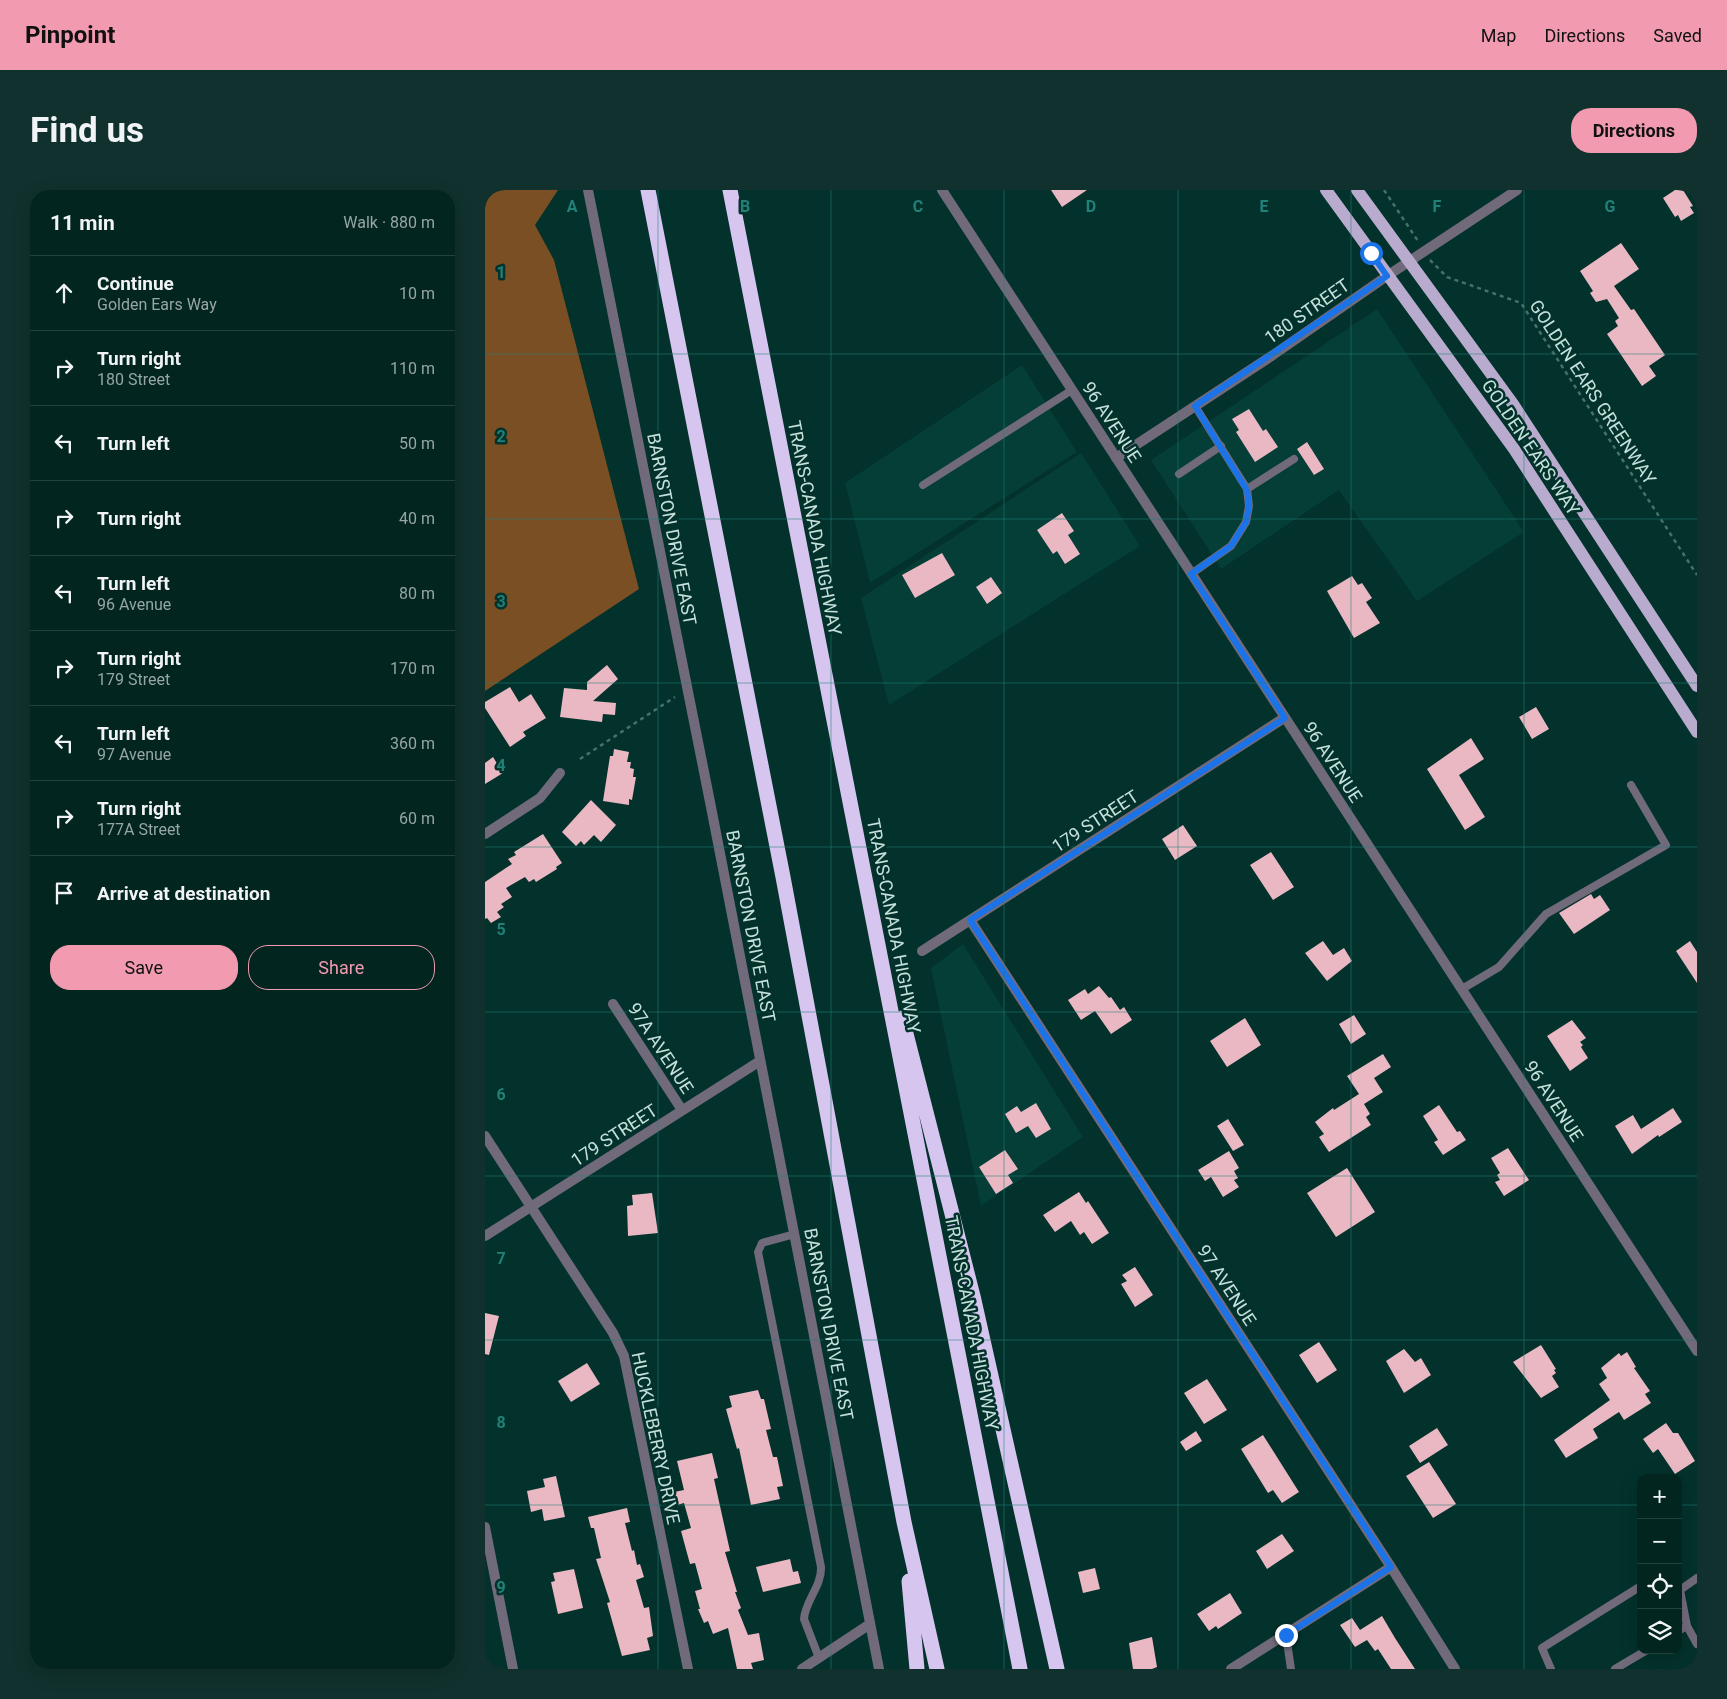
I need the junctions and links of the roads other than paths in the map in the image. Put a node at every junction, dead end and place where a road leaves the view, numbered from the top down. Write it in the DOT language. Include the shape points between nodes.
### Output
graph roads {
  1 [pos="588,190"];
  2 [pos="648,190"];
  3 [pos="730,190"];
  4 [pos="942,190"];
  5 [pos="1326,190"];
  6 [pos="1357,190"];
  7 [pos="1517,190"];
  8 [pos="1408,261"];
  9 [pos="1387,276"];
  10 [pos="1072,390"];
  11 [pos="1195,406"];
  12 [pos="1221,446"];
  13 [pos="1116,458"];
  14 [pos="1294,459"];
  15 [pos="1179,474"];
  16 [pos="923,485"];
  17 [pos="1247,490"];
  18 [pos="1191,574"];
  19 [pos="1697,686"];
  20 [pos="1285,718"];
  21 [pos="1697,732"];
  22 [pos="560,773"];
  23 [pos="1631,785"];
  24 [pos="485,834"];
  25 [pos="861,854"];
  26 [pos="970,920"];
  27 [pos="922,951"];
  28 [pos="1462,990"];
  29 [pos="613,1004"];
  30 [pos="760,1061"];
  31 [pos="682,1110"];
  32 [pos="485,1136"];
  33 [pos="530,1207"];
  34 [pos="795,1234"];
  35 [pos="485,1236"];
  36 [pos="1697,1351"];
  37 [pos="904,1522"];
  38 [pos="485,1527"];
  39 [pos="1391,1567"];
  40 [pos="489,1573"];
  41 [pos="1697,1578"];
  42 [pos="1682,1588"];
  43 [pos="1637,1589"];
  44 [pos="1682,1604"];
  45 [pos="870,1624"];
  46 [pos="1687,1626"];
  47 [pos="1682,1629"];
  48 [pos="1286,1635"];
  49 [pos="1697,1644"];
  50 [pos="1640,1654"];
  51 [pos="819,1658"];
  52 [pos="1055,1665"];
  53 [pos="513,1669"];
  54 [pos="688,1669"];
  55 [pos="802,1669"];
  56 [pos="879,1669"];
  57 [pos="917,1669"];
  58 [pos="937,1669"];
  59 [pos="1021,1669"];
  60 [pos="1231,1669"];
  61 [pos="1291,1669"];
  62 [pos="1455,1669"];
  63 [pos="1551,1669"];
  64 [pos="1615,1669"];
  1 -- 30 [label="street, BARNSTON DRIVE EAST"];
  2 -- 37 [label="highway" via="783,877"];
  3 -- 25 [label="highway, TRANS-CANADA HIGHWAY"];
  4 -- 10 [label="street, 96 AVENUE"];
  5 -- 9 [label="main road, GOLDEN EARS WAY"];
  6 -- 8 [label="main road, GOLDEN EARS WAY"];
  7 -- 8 [label="street, 180 STREET"];
  8 -- 9 [label="street, 180 STREET"];
  8 -- 19 [label="main road, GOLDEN EARS WAY" via="1513,404"];
  9 -- 11 [label="street, 180 STREET"];
  9 -- 21 [label="main road, GOLDEN EARS WAY" via="1514,448"];
  10 -- 13 [label="street, 96 AVENUE"];
  10 -- 16 [label="lane"];
  11 -- 12 [label="lane"];
  11 -- 13 [label="street, 180 STREET"];
  12 -- 15 [label="lane"];
  12 -- 17 [label="lane"];
  13 -- 18 [label="street, 96 AVENUE"];
  14 -- 17 [label="lane"];
  17 -- 18 [label="lane" via="1249,506 1239,536 1231,546"];
  18 -- 20 [label="street, 96 AVENUE"];
  20 -- 26 [label="street, 179 STREET"];
  20 -- 28 [label="street, 96 AVENUE"];
  22 -- 24 [label="street" via="540,798"];
  23 -- 28 [label="lane" via="1666,844 1546,914 1499,967"];
  25 -- 52 [label="highway" via="973,1296"];
  25 -- 59 [label="highway, TRANS-CANADA HIGHWAY"];
  26 -- 27 [label="street, 179 STREET"];
  26 -- 39 [label="street, 97 AVENUE"];
  28 -- 36 [label="street, 96 AVENUE"];
  29 -- 31 [label="street, 97A AVENUE"];
  30 -- 31 [label="street, 179 STREET"];
  30 -- 34 [label="street, BARNSTON DRIVE EAST"];
  31 -- 33 [label="street, 179 STREET"];
  32 -- 33 [label="street, HUCKLEBERRY DRIVE"];
  33 -- 35 [label="street, 179 STREET"];
  33 -- 54 [label="street, HUCKLEBERRY DRIVE" via="613,1333 624,1356"];
  34 -- 45 [label="street, BARNSTON DRIVE EAST"];
  34 -- 51 [label="lane" via="763,1243 758,1252 821,1567 819,1580 804,1613"];
  37 -- 57 [label="highway"];
  37 -- 58 [label="highway"];
  38 -- 40 [label="street"];
  39 -- 48 [label="street"];
  39 -- 62 [label="street, 97 AVENUE"];
  40 -- 53 [label="street"];
  41 -- 42 [label="lane"];
  43 -- 63 [label="lane" via="1542,1648"];
  44 -- 46 [label="lane"];
  45 -- 51 [label="street"];
  45 -- 56 [label="street, BARNSTON DRIVE EAST"];
  46 -- 47 [label="lane"];
  46 -- 49 [label="lane"];
  48 -- 60 [label="street"];
  48 -- 61 [label="lane"];
  50 -- 64 [label="lane"];
  51 -- 55 [label="street"];
}
